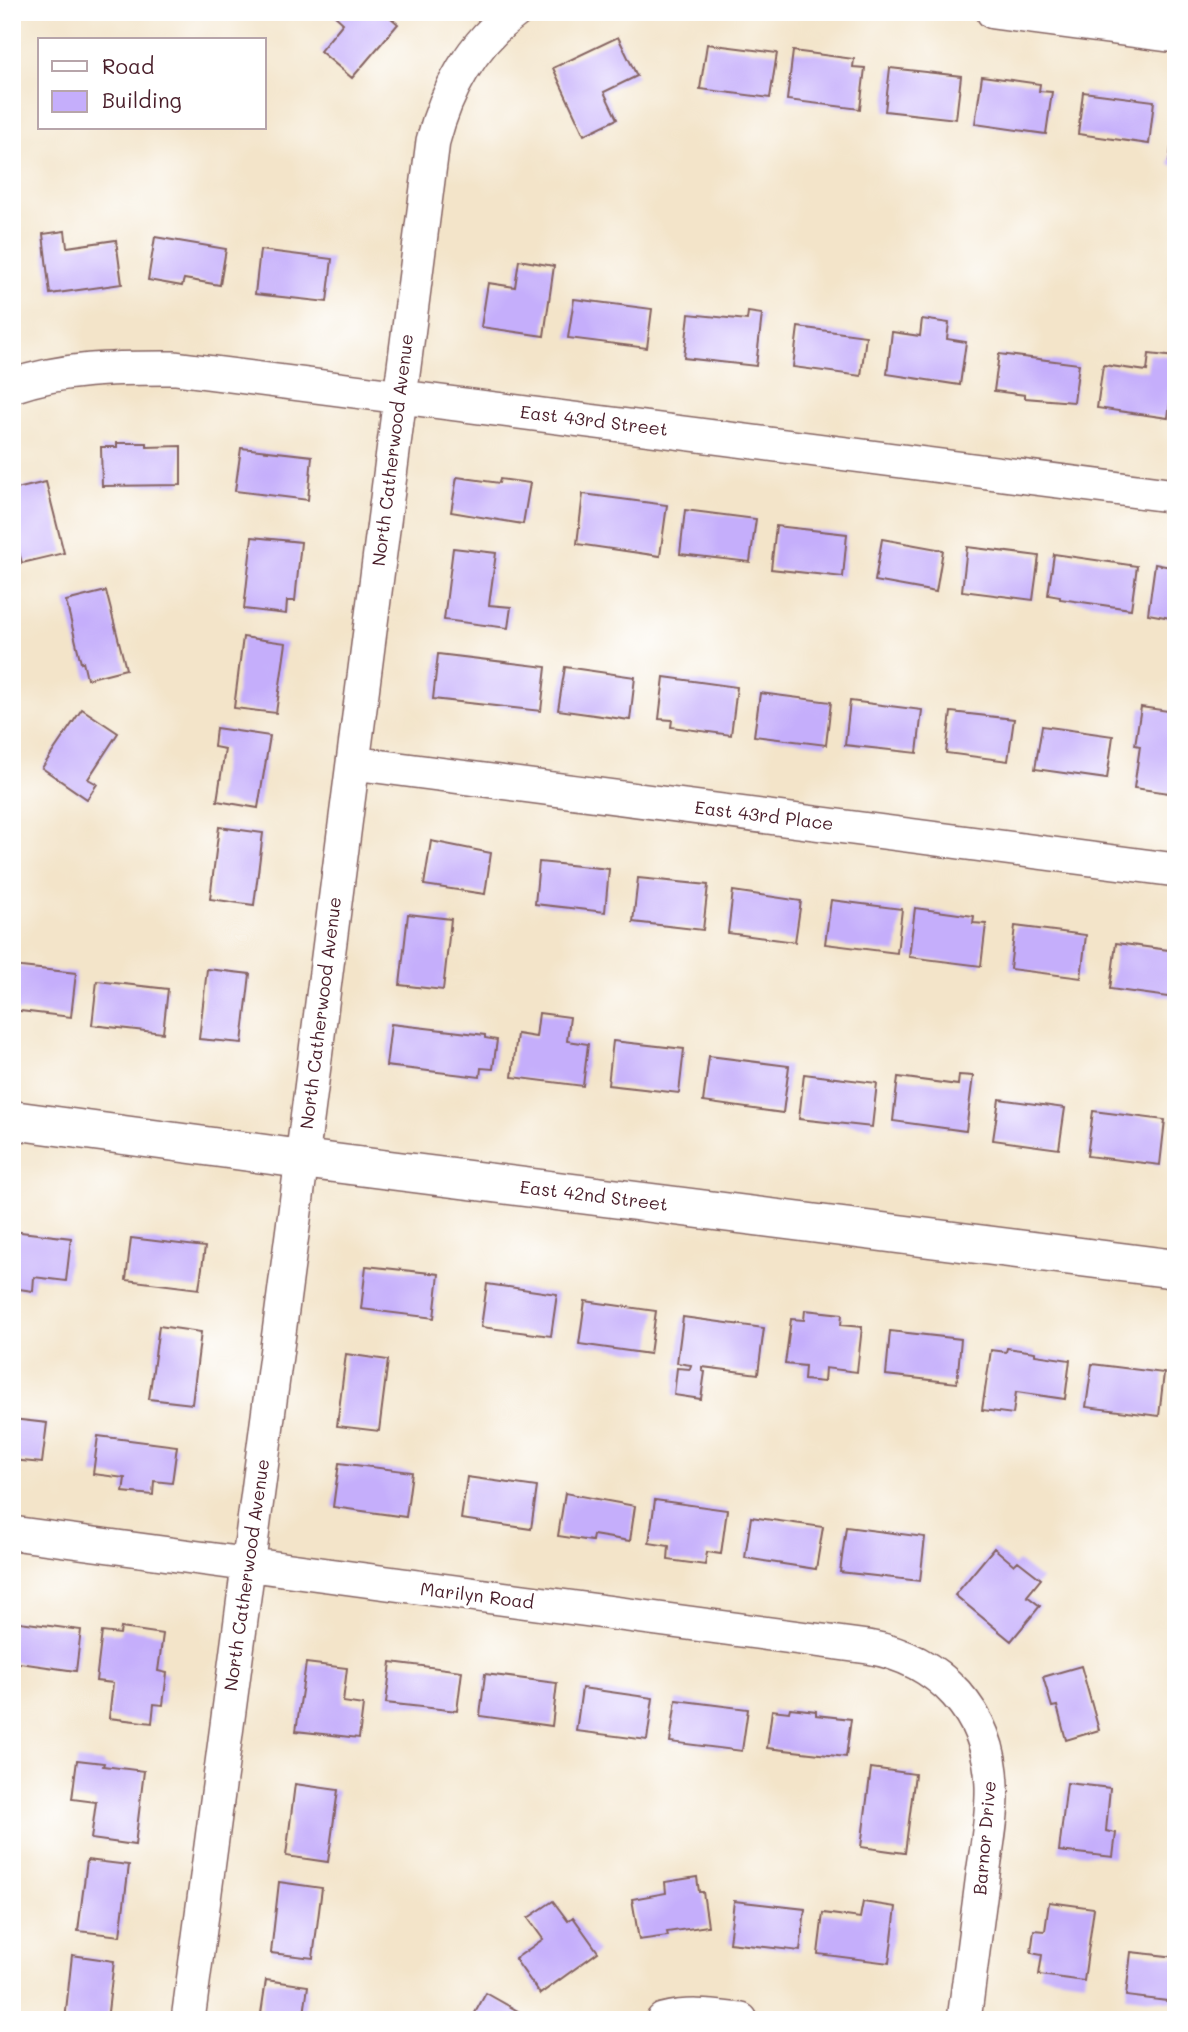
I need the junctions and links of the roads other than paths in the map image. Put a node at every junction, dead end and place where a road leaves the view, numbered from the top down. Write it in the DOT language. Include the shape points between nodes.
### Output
graph roads {
  1 [pos="993,12"];
  2 [pos="502,16"];
  3 [pos="1176,36"];
  4 [pos="12,386"];
  5 [pos="400,397"];
  6 [pos="1176,496"];
  7 [pos="353,762"];
  8 [pos="1176,870"];
  9 [pos="12,1120"];
  10 [pos="302,1159"];
  11 [pos="1176,1269"];
  12 [pos="12,1533"];
  13 [pos="248,1566"];
  14 [pos="935,1675"];
  15 [pos="188,2020"];
  16 [pos="663,2020"];
  17 [pos="741,2020"];
  18 [pos="964,2020"];
  1 -- 3 [label="street"];
  2 -- 5 [label="street, North Catherwood Avenue" via="461,72 437,127"];
  4 -- 5 [label="street, East 43rd Street" via="96,368 175,368"];
  5 -- 6 [label="street, East 43rd Street"];
  5 -- 7 [label="street, North Catherwood Avenue"];
  7 -- 8 [label="street, East 43rd Place"];
  7 -- 10 [label="street, North Catherwood Avenue"];
  9 -- 10 [label="street, East 42nd Street"];
  10 -- 11 [label="street, East 42nd Street"];
  10 -- 13 [label="street, North Catherwood Avenue"];
  12 -- 13 [label="street, Marilyn Road"];
  13 -- 14 [label="street, Marilyn Road" via="868,1647 904,1656"];
  13 -- 15 [label="street, North Catherwood Avenue"];
  14 -- 18 [label="street, Barnor Drive" via="962,1699 974,1718 986,1746 992,1787"];
  16 -- 17 [label="street" via="704,2015"];
}
